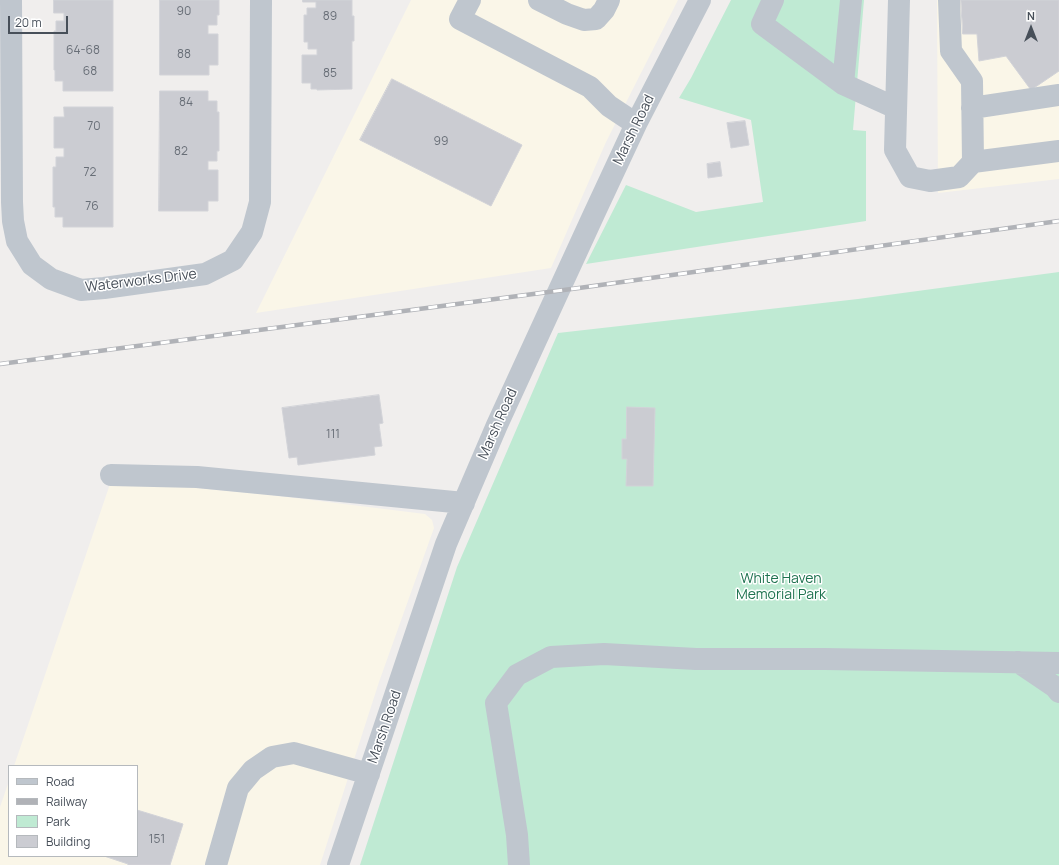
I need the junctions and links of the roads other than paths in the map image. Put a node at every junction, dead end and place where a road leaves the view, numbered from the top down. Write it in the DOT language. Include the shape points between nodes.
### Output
graph roads {
  1 [pos="11,0"];
  2 [pos="261,0"];
  3 [pos="470,0"];
  4 [pos="539,0"];
  5 [pos="609,0"];
  6 [pos="700,0"];
  7 [pos="773,0"];
  8 [pos="851,0"];
  9 [pos="900,0"];
  10 [pos="949,0"];
  11 [pos="843,84"];
  12 [pos="1059,95"];
  13 [pos="896,108"];
  14 [pos="972,108"];
  15 [pos="636,124"];
  16 [pos="1059,151"];
  17 [pos="973,162"];
  18 [pos="111,475"];
  19 [pos="464,503"];
  20 [pos="1018,662"];
  21 [pos="1059,663"];
  22 [pos="1059,692"];
  23 [pos="369,774"];
  24 [pos="216,865"];
  25 [pos="338,865"];
  26 [pos="519,865"];
  1 -- 2 [label="street, Waterworks Drive" via="12,202 17,241 32,265 51,279 81,290 205,274 233,260 252,232 260,202"];
  3 -- 15 [label="street" via="460,19 590,87 609,106"];
  4 -- 5 [label="street" via="584,20 596,19"];
  6 -- 15 [label="street, Marsh Road"];
  7 -- 11 [label="street" via="762,24"];
  8 -- 11 [label="street"];
  9 -- 13 [label="street"];
  10 -- 14 [label="street" via="951,51 972,81"];
  11 -- 13 [label="street"];
  12 -- 14 [label="street"];
  13 -- 17 [label="street" via="895,150 910,177 930,182 959,178"];
  14 -- 17 [label="street"];
  15 -- 19 [label="street, Marsh Road" via="497,425"];
  16 -- 17 [label="street"];
  18 -- 19 [label="street" via="197,477"];
  19 -- 23 [label="street, Marsh Road" via="446,544"];
  20 -- 21 [label="street"];
  20 -- 22 [label="street"];
  20 -- 26 [label="street" via="696,659 604,654 551,656 517,675 496,703 517,835"];
  23 -- 24 [label="street" via="294,753 272,757 253,770 238,788"];
  23 -- 25 [label="street, Marsh Road"];
}
